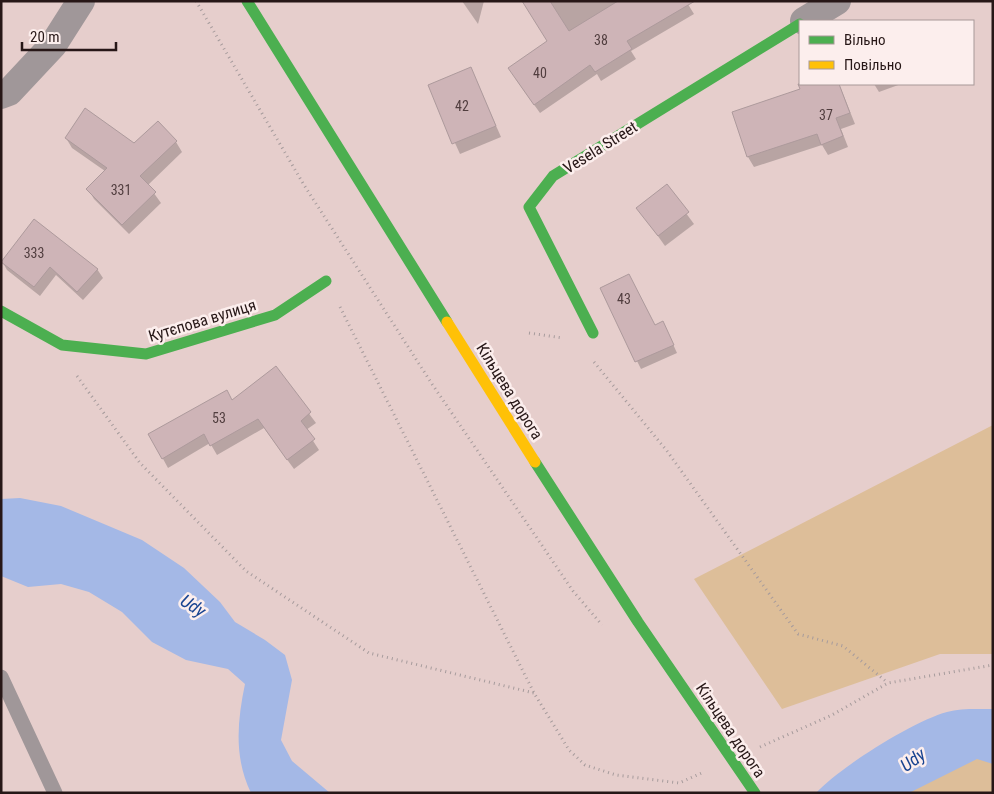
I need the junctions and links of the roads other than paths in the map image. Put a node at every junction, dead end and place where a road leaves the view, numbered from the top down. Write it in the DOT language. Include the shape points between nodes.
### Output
graph roads {
  1 [pos="81,1"];
  2 [pos="243,1"];
  3 [pos="248,1"];
  4 [pos="837,1"];
  5 [pos="806,20"];
  6 [pos="259,23"];
  7 [pos="799,25"];
  8 [pos="1,95"];
  9 [pos="326,281"];
  10 [pos="1,311"];
  11 [pos="593,333"];
  12 [pos="1,677"];
  13 [pos="56,793"];
  14 [pos="755,793"];
  1 -- 8 [label="street" via="53,45 9,92"];
  2 -- 6 [label="main road"];
  3 -- 6 [label="main road"];
  4 -- 5 [label="street"];
  6 -- 14 [label="main road, Кільцева дорога" via="638,622"];
  7 -- 11 [label="main road, Vesela Street" via="553,176 529,207"];
  9 -- 10 [label="main road, Кутєпова вулиця" via="274,315 146,354 62,345"];
  12 -- 13 [label="lane"];
}
